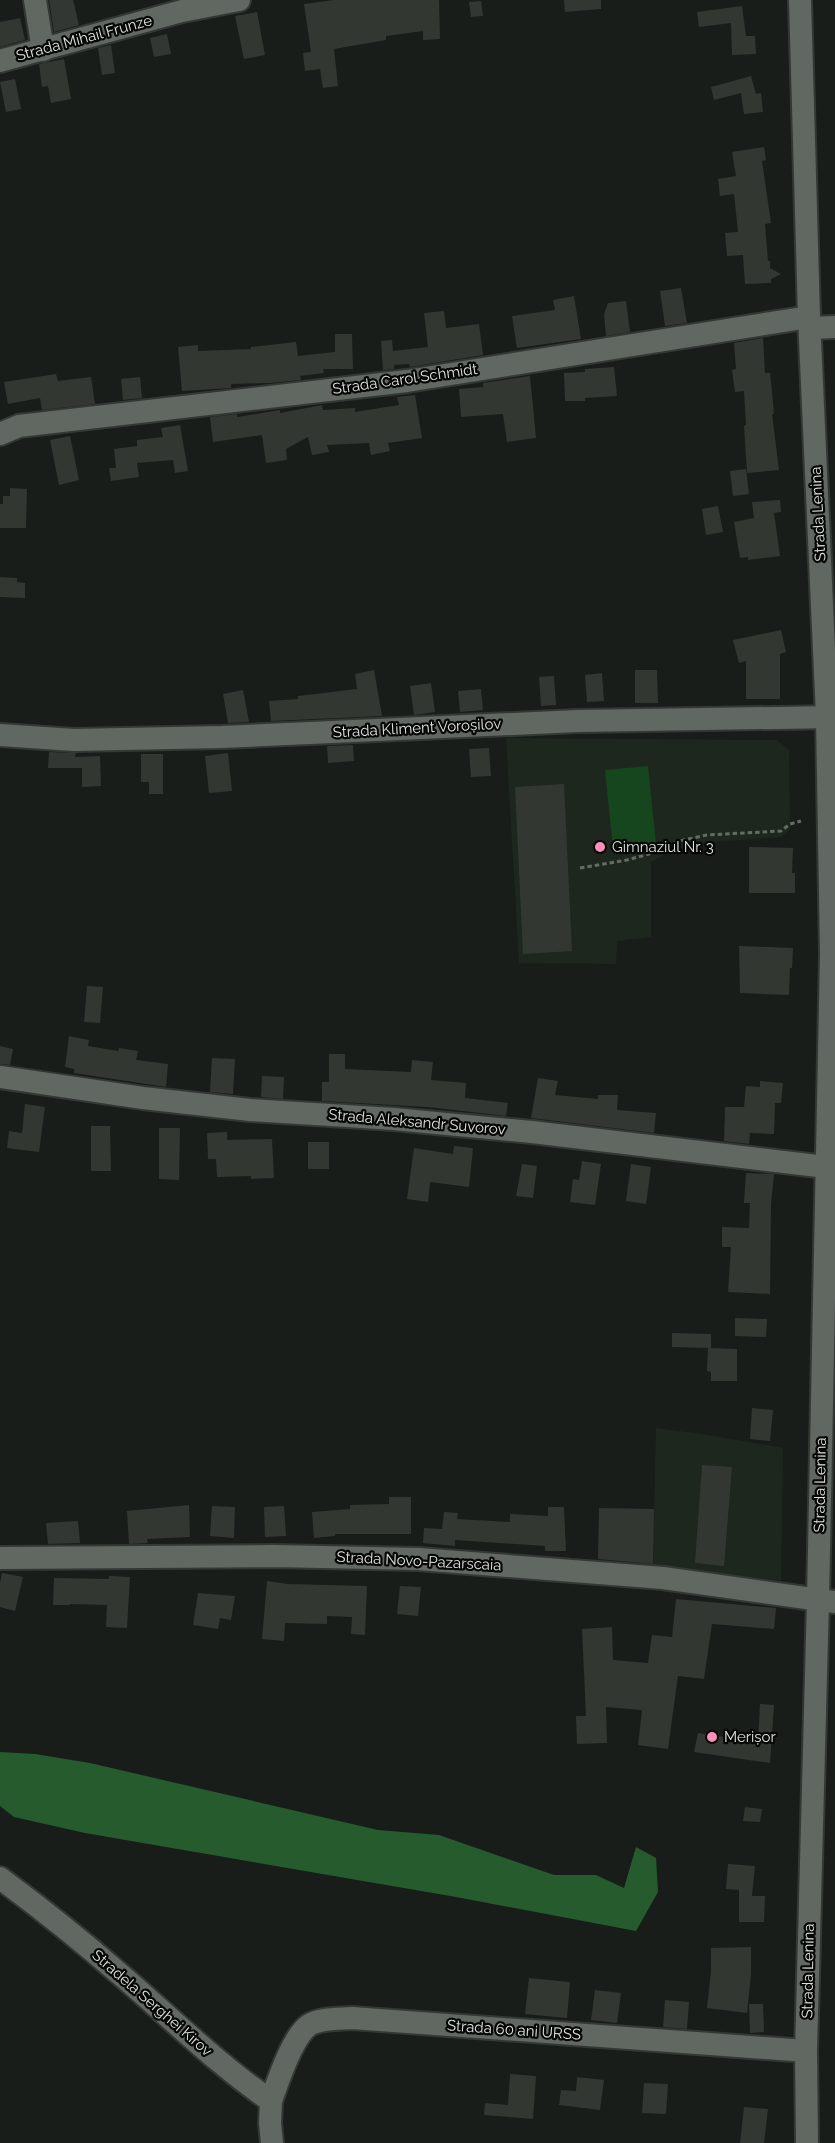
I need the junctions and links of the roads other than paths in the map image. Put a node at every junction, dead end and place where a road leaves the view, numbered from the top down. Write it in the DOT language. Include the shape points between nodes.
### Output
graph roads {
  1 [pos="35,0"];
  2 [pos="239,0"];
  3 [pos="801,0"];
  4 [pos="182,6"];
  5 [pos="43,50"];
  6 [pos="0,61"];
  7 [pos="809,322"];
  8 [pos="835,327"];
  9 [pos="0,434"];
  10 [pos="831,717"];
  11 [pos="0,735"];
  12 [pos="0,1077"];
  13 [pos="831,1168"];
  14 [pos="0,1558"];
  15 [pos="826,1601"];
  16 [pos="0,1878"];
  17 [pos="806,2050"];
  18 [pos="271,2101"];
  19 [pos="272,2143"];
  20 [pos="807,2143"];
  1 -- 5 [label="street"];
  2 -- 4 [label="street, Strada Mihail Frunze"];
  3 -- 7 [label="street, Strada Lenina"];
  4 -- 5 [label="street, Strada Mihail Frunze"];
  5 -- 6 [label="street, Strada Mihail Frunze"];
  7 -- 8 [label="street, Strada Carol Schmidt"];
  7 -- 9 [label="street, Strada Carol Schmidt" via="407,381 19,426"];
  7 -- 10 [label="street, Strada Lenina"];
  10 -- 11 [label="street, Strada Kliment Voroșilov" via="578,721 222,737 74,740"];
  10 -- 13 [label="street, Strada Lenina"];
  12 -- 13 [label="street, Strada Aleksandr Suvorov" via="250,1110 532,1132"];
  13 -- 15 [label="street, Strada Lenina"];
  14 -- 15 [label="street, Strada Novo-Pazarscaia" via="418,1559 663,1578"];
  15 -- 17 [label="street, Strada Lenina"];
  16 -- 18 [label="street, Stradela Serghei Kirov" via="121,1975 217,2061"];
  17 -- 18 [label="street, Strada 60 ani URSS" via="352,2018 330,2020 310,2025 297,2039"];
  17 -- 20 [label="street, Strada Lenina"];
  18 -- 19 [label="street"];
}
